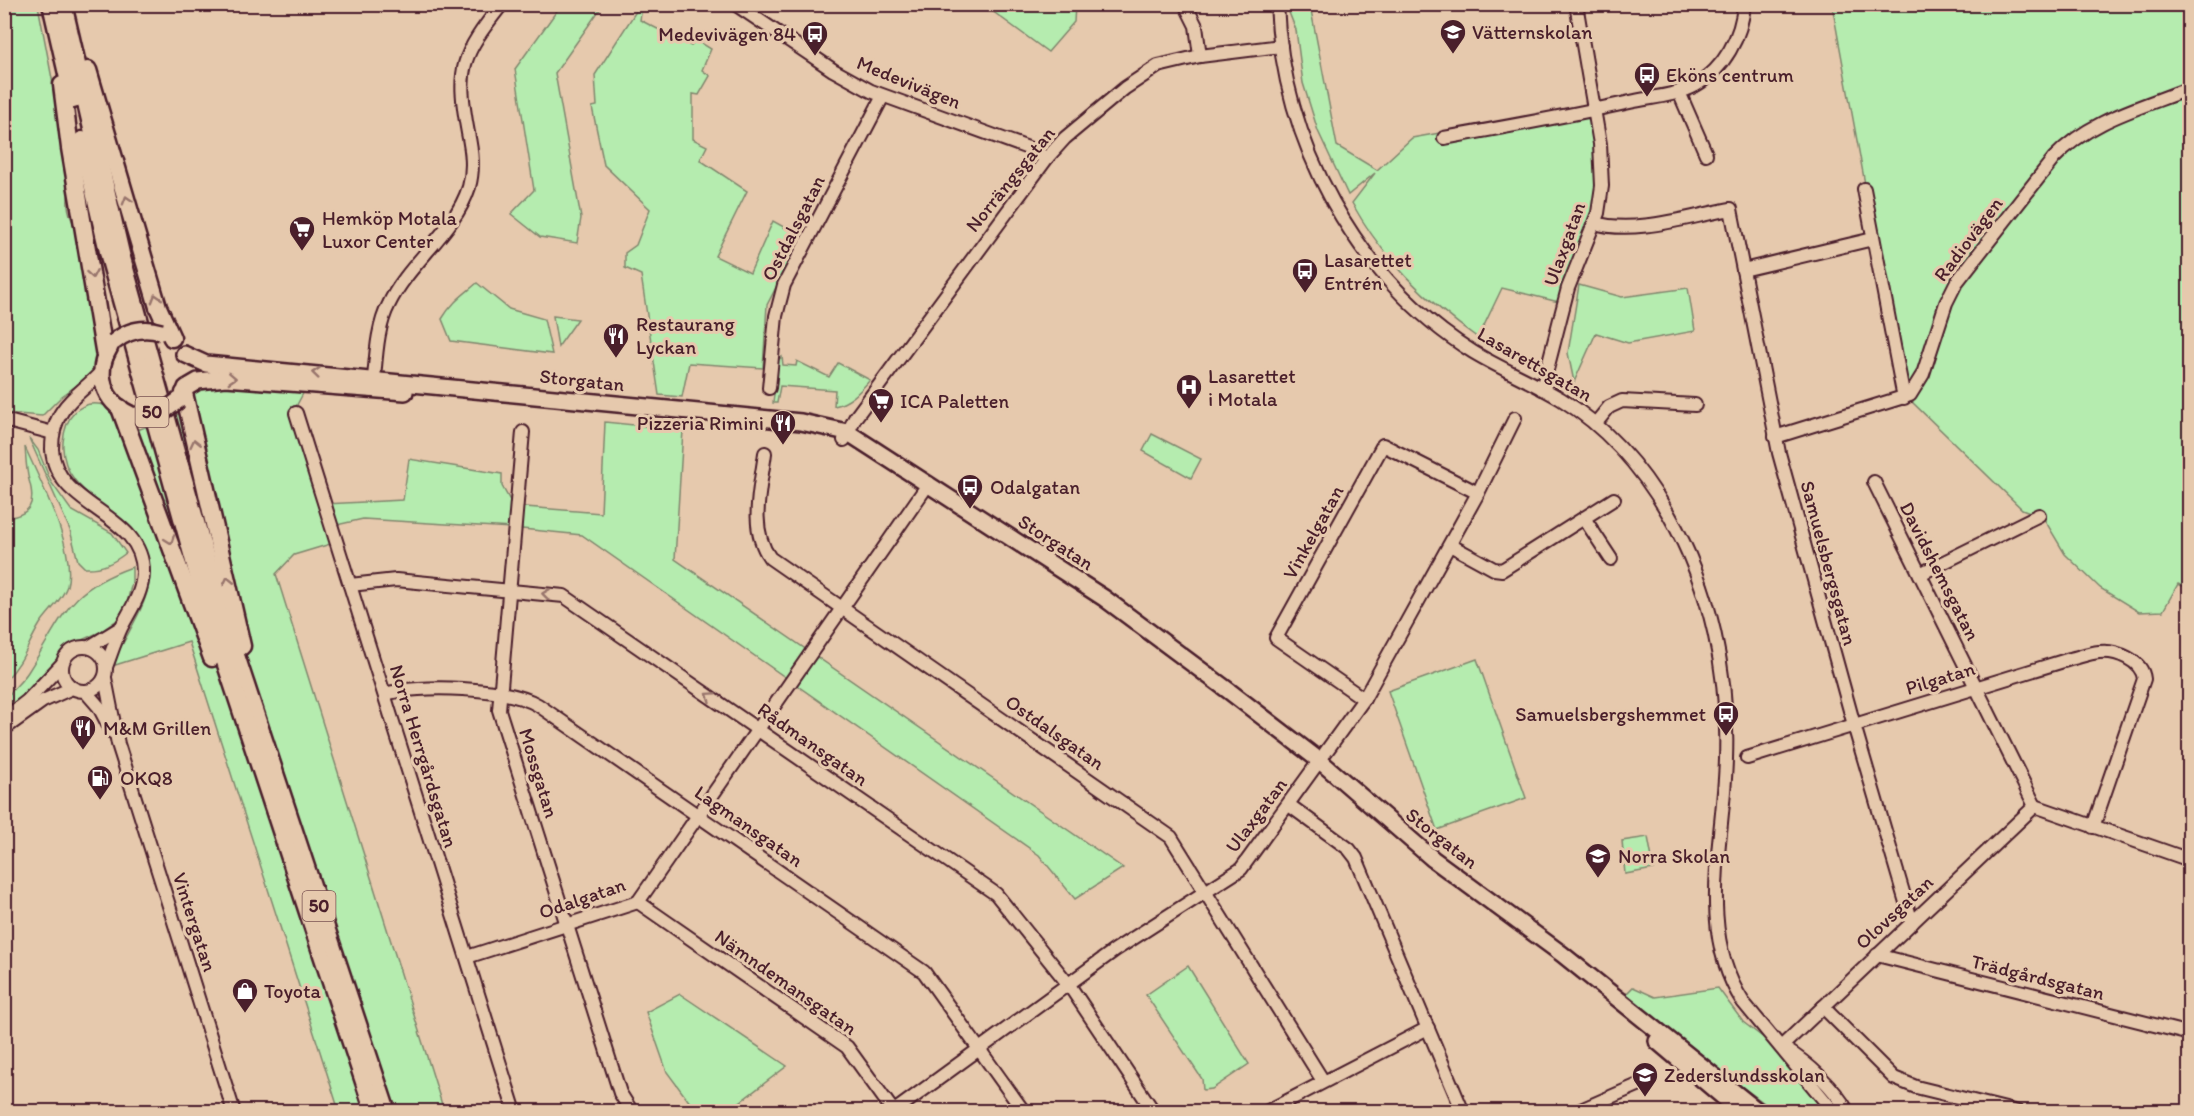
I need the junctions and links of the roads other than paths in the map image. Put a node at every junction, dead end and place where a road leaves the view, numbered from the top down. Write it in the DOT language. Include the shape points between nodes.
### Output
graph roads {
  1 [pos="51,4"];
  2 [pos="63,4"];
  3 [pos="68,4"];
  4 [pos="502,4"];
  5 [pos="735,4"];
  6 [pos="1185,4"];
  7 [pos="1277,4"];
  8 [pos="1576,4"];
  9 [pos="1744,4"];
  10 [pos="59,39"];
  11 [pos="1281,46"];
  12 [pos="1200,56"];
  13 [pos="2190,88"];
  14 [pos="1679,92"];
  15 [pos="883,96"];
  16 [pos="1595,110"];
  17 [pos="1444,138"];
  18 [pos="1706,154"];
  19 [pos="1047,158"];
  20 [pos="1864,189"];
  21 [pos="1595,223"];
  22 [pos="1873,239"];
  23 [pos="1743,270"];
  24 [pos="166,335"];
  25 [pos="184,354"];
  26 [pos="107,357"];
  27 [pos="373,384"];
  28 [pos="770,388"];
  29 [pos="1542,389"];
  30 [pos="183,394"];
  31 [pos="77,396"];
  32 [pos="1904,398"];
  33 [pos="115,403"];
  34 [pos="1695,405"];
  35 [pos="296,413"];
  36 [pos="1515,418"];
  37 [pos="4,420"];
  38 [pos="1596,423"];
  39 [pos="522,432"];
  40 [pos="53,433"];
  41 [pos="845,436"];
  42 [pos="1775,437"];
  43 [pos="765,453"];
  44 [pos="1874,482"];
  45 [pos="927,486"];
  46 [pos="1478,493"];
  47 [pos="1614,499"];
  48 [pos="2039,515"];
  49 [pos="1584,518"];
  50 [pos="1450,545"];
  51 [pos="1611,559"];
  52 [pos="1920,574"];
  53 [pos="350,585"];
  54 [pos="508,589"];
  55 [pos="842,609"];
  56 [pos="121,627"];
  57 [pos="89,647"];
  58 [pos="62,664"];
  59 [pos="106,672"];
  60 [pos="1977,687"];
  61 [pos="72,688"];
  62 [pos="86,692"];
  63 [pos="384,694"];
  64 [pos="498,694"];
  65 [pos="1364,699"];
  66 [pos="250,700"];
  67 [pos="4,719"];
  68 [pos="1854,725"];
  69 [pos="4,729"];
  70 [pos="758,729"];
  71 [pos="118,744"];
  72 [pos="1747,758"];
  73 [pos="1318,764"];
  74 [pos="263,780"];
  75 [pos="1289,805"];
  76 [pos="2035,806"];
  77 [pos="699,816"];
  78 [pos="2093,827"];
  79 [pos="2190,860"];
  80 [pos="1207,892"];
  81 [pos="638,902"];
  82 [pos="1912,923"];
  83 [pos="566,926"];
  84 [pos="1877,956"];
  85 [pos="467,957"];
  86 [pos="1069,985"];
  87 [pos="1823,1007"];
  88 [pos="1428,1028"];
  89 [pos="2190,1034"];
  90 [pos="1781,1047"];
  91 [pos="981,1050"];
  92 [pos="1323,1080"];
  93 [pos="1638,1085"];
  94 [pos="893,1111"];
  95 [pos="234,1112"];
  96 [pos="374,1112"];
  97 [pos="387,1112"];
  98 [pos="515,1112"];
  99 [pos="632,1112"];
  100 [pos="1024,1112"];
  101 [pos="1154,1112"];
  102 [pos="1266,1112"];
  103 [pos="1463,1112"];
  104 [pos="1576,1112"];
  105 [pos="1741,1112"];
  106 [pos="1759,1112"];
  107 [pos="1834,1112"];
  108 [pos="1848,1112"];
  109 [pos="2018,1112"];
  1 -- 10 [label="highway, 50"];
  2 -- 66 [label="highway, 50" via="122,258 218,601"];
  24 -- 3 [label="highway, one-way"];
  4 -- 27 [label="street" via="472,44 462,72 472,153 468,189 457,211 389,303"];
  5 -- 15 [label="street, Medevivägen" via="833,70"];
  6 -- 12 [label="street" via="1197,31"];
  7 -- 11 [label="street, Lasarettsgatan"];
  8 -- 16 [label="street, Ulaxgatan"];
  9 -- 14 [label="street" via="1737,35 1723,61 1705,79"];
  10 -- 26 [label="highway, one-way" via="70,148"];
  10 -- 74 [label="highway, 50" via="116,283 206,604"];
  11 -- 12 [label="street, Norrängsgatan"];
  11 -- 29 [label="street, Lasarettsgatan" via="1290,93 1313,157 1337,210 1364,251 1397,289 1445,332"];
  12 -- 19 [label="street, Norrängsgatan" via="1168,62 1143,74 1079,126"];
  13 -- 32 [label="street, Radiovägen" via="2095,127 2069,142 1956,284 1921,381"];
  14 -- 16 [label="street"];
  14 -- 18 [label="street"];
  15 -- 19 [label="street, Medevivägen"];
  15 -- 28 [label="street, Ostdalsgatan" via="784,285 776,316"];
  16 -- 17 [label="street"];
  16 -- 21 [label="street, Ulaxgatan" via="1603,171"];
  19 -- 41 [label="street, Norrängsgatan"];
  20 -- 22 [label="street"];
  21 -- 23 [label="street, Samuelsbergsgatan" via="1634,226 1731,209"];
  21 -- 29 [label="street, Ulaxgatan" via="1568,288"];
  22 -- 23 [label="street"];
  22 -- 32 [label="street"];
  23 -- 42 [label="street, Samuelsbergsgatan"];
  24 -- 25 [label="main road"];
  24 -- 26 [label="main road, bridge" via="139,330 123,335"];
  27 -- 25 [label="main road, Storgatan, one-way" via="206,364"];
  25 -- 30 [label="main road" via="189,371"];
  26 -- 31 [label="street"];
  26 -- 33 [label="main road" via="103,385"];
  30 -- 27 [label="main road, Storgatan, one-way" via="198,381 226,378"];
  27 -- 41 [label="main road, Storgatan" via="801,422"];
  29 -- 38 [label="street, Lasarettsgatan"];
  30 -- 33 [label="main road, bridge" via="160,414 136,416"];
  66 -- 30 [label="highway, one-way" via="237,622"];
  31 -- 33 [label="street" via="90,394"];
  31 -- 40 [label="street" via="63,409"];
  32 -- 42 [label="street"];
  33 -- 74 [label="highway, 50, one-way"];
  34 -- 38 [label="street" via="1622,401 1609,407"];
  35 -- 53 [label="street, Norra Herrgårdsgatan"];
  36 -- 46 [label="street, Ulaxgatan"];
  37 -- 40 [label="street"];
  38 -- 90 [label="street, Lasarettsgatan" via="1634,462 1657,496 1686,550 1707,604 1722,674 1726,736 1717,935 1733,987"];
  39 -- 54 [label="street, Mossgatan"];
  40 -- 56 [label="street" via="54,462 67,487 117,524 138,554 142,573 139,591 133,610"];
  41 -- 45 [label="main road, Storgatan"];
  42 -- 68 [label="street, Samuelsbergsgatan"];
  43 -- 55 [label="street, Ostdalsgatan" via="757,522 764,548 779,566"];
  44 -- 52 [label="street, Davidshemsgatan"];
  45 -- 55 [label="street, Odalgatan"];
  45 -- 73 [label="main road, Storgatan" via="1104,598"];
  46 -- 50 [label="street, Ulaxgatan"];
  46 -- 65 [label="street, Vinkelgatan" via="1383,445 1276,638"];
  47 -- 49 [label="street"];
  48 -- 52 [label="street"];
  49 -- 50 [label="street" via="1502,570"];
  49 -- 51 [label="street"];
  50 -- 65 [label="street, Ulaxgatan"];
  52 -- 60 [label="street, Davidshemsgatan"];
  53 -- 54 [label="street, Rådmansgatan" via="396,580"];
  53 -- 63 [label="street, Norra Herrgårdsgatan"];
  54 -- 64 [label="street, Mossgatan"];
  70 -- 54 [label="street, Rådmansgatan, one-way" via="564,597"];
  55 -- 70 [label="street, Odalgatan"];
  55 -- 80 [label="street, Ostdalsgatan" via="1164,831 1182,851"];
  56 -- 57 [label="street"];
  56 -- 59 [label="street"];
  57 -- 58 [label="street" via="72,650"];
  57 -- 59 [label="street" via="97,651"];
  58 -- 61 [label="street" via="63,678"];
  58 -- 67 [label="street"];
  59 -- 62 [label="street" via="97,687"];
  59 -- 71 [label="street, Vintergatan"];
  60 -- 68 [label="street, Pilgatan"];
  60 -- 76 [label="street, Davidshemsgatan"];
  60 -- 78 [label="street, Pilgatan" via="2101,652 2130,659 2142,670 2143,684"];
  61 -- 62 [label="street"];
  61 -- 69 [label="street" via="43,701"];
  62 -- 71 [label="street, Vintergatan" via="99,707"];
  63 -- 64 [label="street, Lagmansgatan" via="412,687"];
  63 -- 85 [label="street, Norra Herrgårdsgatan"];
  64 -- 77 [label="street, Lagmansgatan" via="531,700"];
  64 -- 83 [label="street, Mossgatan" via="498,710"];
  65 -- 73 [label="street, Ulaxgatan"];
  66 -- 97 [label="highway, 50"];
  68 -- 72 [label="street, Pilgatan"];
  68 -- 82 [label="street, Samuelsbergsgatan"];
  70 -- 77 [label="street, Odalgatan"];
  70 -- 86 [label="street, Rådmansgatan" via="996,894"];
  71 -- 95 [label="street, Vintergatan"];
  73 -- 75 [label="street, Ulaxgatan"];
  73 -- 105 [label="main road, Storgatan" via="1408,849 1557,960"];
  73 -- 106 [label="main road, Storgatan"];
  74 -- 96 [label="highway, 50"];
  75 -- 80 [label="street, Ulaxgatan" via="1241,869"];
  75 -- 88 [label="street" via="1353,852"];
  76 -- 78 [label="street"];
  76 -- 82 [label="street, Olovsgatan"];
  77 -- 81 [label="street, Odalgatan"];
  77 -- 91 [label="street, Lagmansgatan" via="924,972"];
  78 -- 79 [label="street"];
  80 -- 86 [label="street, Ulaxgatan" via="1115,950"];
  80 -- 92 [label="street, Ostdalsgatan"];
  81 -- 83 [label="street, Odalgatan"];
  81 -- 94 [label="street, Nämndemansgatan" via="847,1047"];
  82 -- 84 [label="street, Olovsgatan"];
  83 -- 85 [label="street, Odalgatan"];
  83 -- 99 [label="street, Mossgatan" via="620,1093"];
  84 -- 87 [label="street, Olovsgatan"];
  84 -- 89 [label="street, Trädgårdsgatan"];
  85 -- 98 [label="street, Norra Herrgårdsgatan"];
  86 -- 91 [label="street, Ulaxgatan"];
  86 -- 101 [label="street, Rådmansgatan"];
  87 -- 90 [label="street, Olovsgatan"];
  87 -- 109 [label="street" via="1894,1078"];
  88 -- 92 [label="street"];
  88 -- 103 [label="street"];
  90 -- 107 [label="street, Lasarettsgatan"];
  90 -- 108 [label="street, Lasarettsgatan" via="1824,1081"];
  91 -- 94 [label="street, Ulaxgatan"];
  91 -- 100 [label="street, Lagmansgatan"];
  92 -- 102 [label="street"];
  93 -- 104 [label="street"];
}
